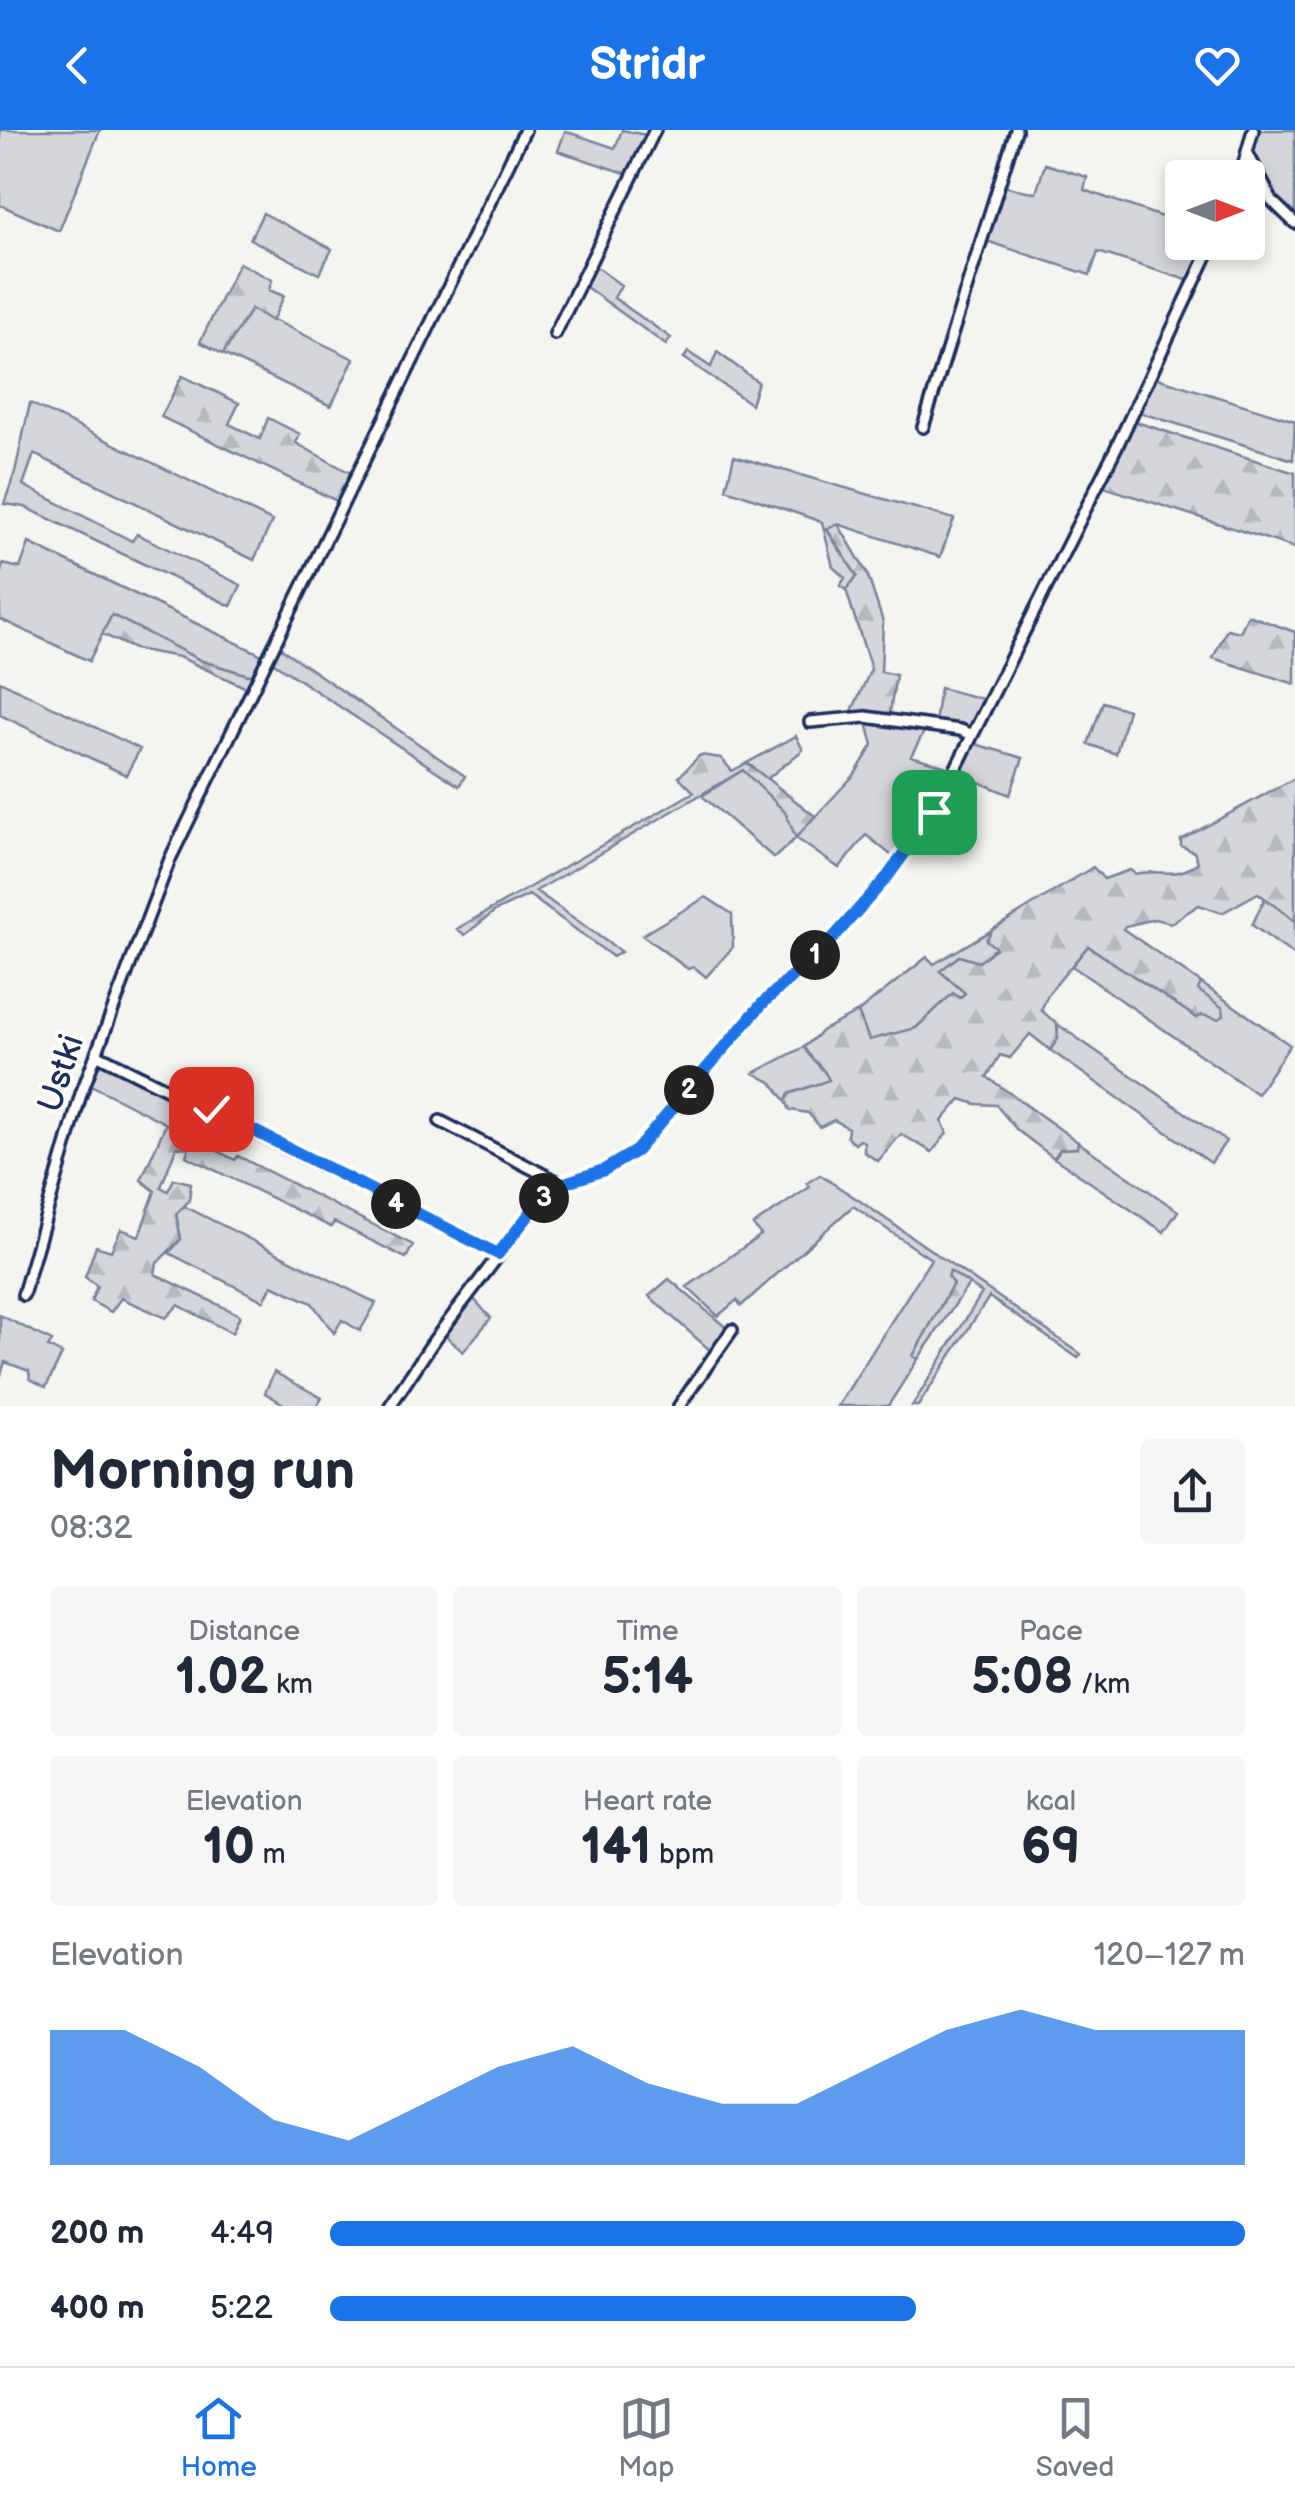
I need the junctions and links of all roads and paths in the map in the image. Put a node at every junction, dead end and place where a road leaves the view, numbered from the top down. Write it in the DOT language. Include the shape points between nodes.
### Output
graph roads {
  1 [pos="524,130"];
  2 [pos="655,130"];
  3 [pos="1016,130"];
  4 [pos="1253,130"];
  5 [pos="1247,152"];
  6 [pos="1245,160"];
  7 [pos="1295,223"];
  8 [pos="1205,260"];
  9 [pos="555,334"];
  10 [pos="923,427"];
  11 [pos="810,722"];
  12 [pos="970,734"];
  13 [pos="96,1054"];
  14 [pos="440,1121"];
  15 [pos="562,1184"];
  16 [pos="498,1254"];
  17 [pos="23,1295"];
  18 [pos="732,1330"];
  19 [pos="390,1406"];
  20 [pos="679,1406"];
  1 -- 13 [label="street, Ustki" via="202,792 141,929"];
  2 -- 9 [label="street"];
  3 -- 10 [label="street"];
  4 -- 5 [label="street"];
  5 -- 6 [label="street"];
  5 -- 7 [label="street" via="1272,200"];
  8 -- 12 [label="street"];
  11 -- 12 [label="street" via="866,717"];
  12 -- 15 [label="street" via="917,838 834,937 762,1004 636,1151"];
  13 -- 16 [label="street"];
  13 -- 17 [label="street, Ustki"];
  14 -- 15 [label="street"];
  15 -- 16 [label="street"];
  16 -- 19 [label="street"];
  18 -- 20 [label="street"];
}
